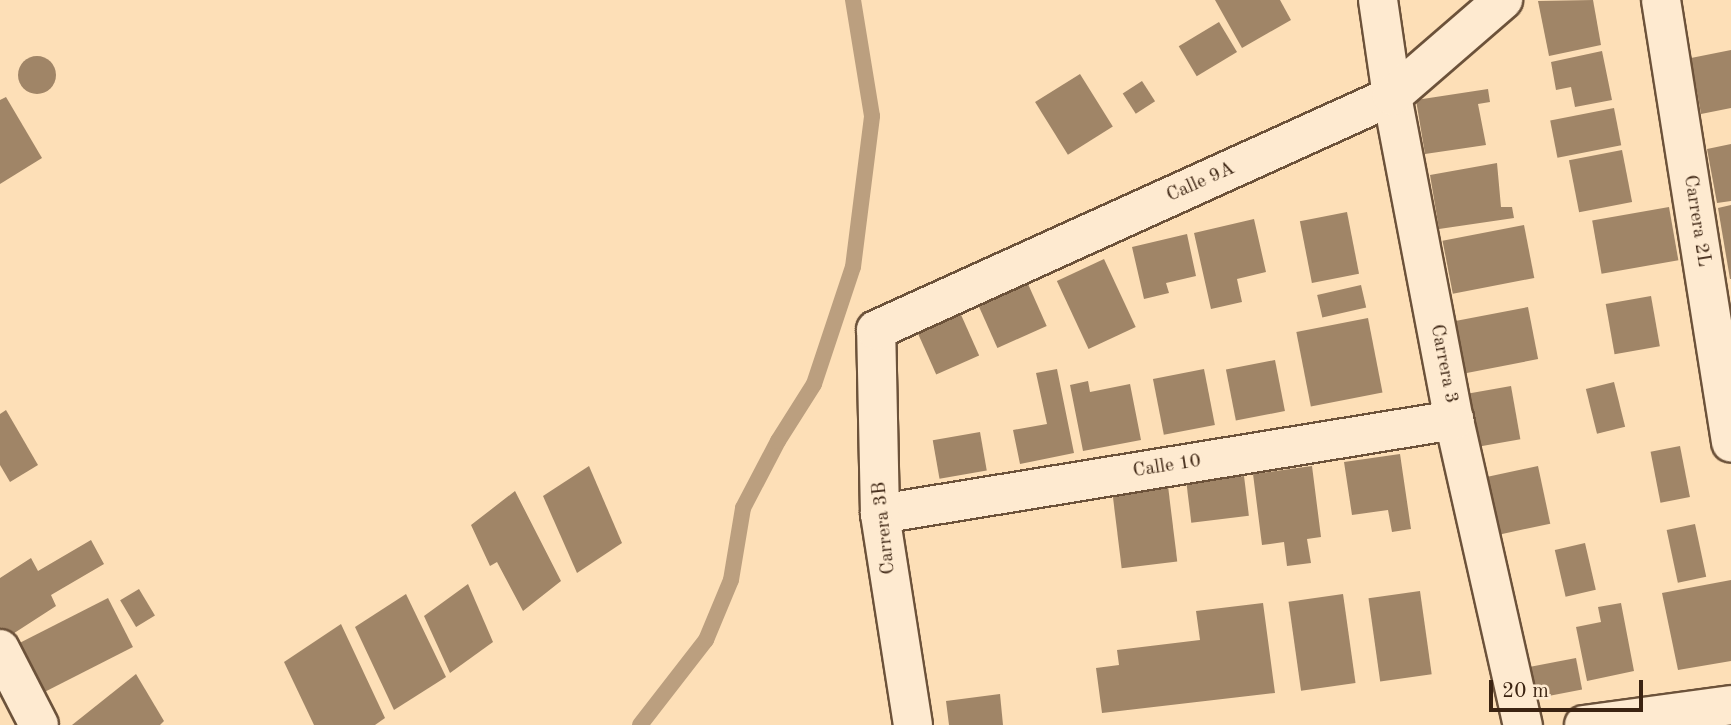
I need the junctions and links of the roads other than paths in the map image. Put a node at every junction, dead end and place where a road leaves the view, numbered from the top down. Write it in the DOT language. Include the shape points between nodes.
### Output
graph roads {
  1 [pos="1378,0"];
  2 [pos="1503,0"];
  3 [pos="1661,0"];
  4 [pos="1392,96"];
  5 [pos="876,330"];
  6 [pos="1454,420"];
  7 [pos="1731,442"];
  8 [pos="880,514"];
  9 [pos="0,649"];
  10 [pos="1731,705"];
  11 [pos="39,725"];
  12 [pos="913,725"];
  13 [pos="1523,725"];
  14 [pos="1584,725"];
  1 -- 4 [label="street, Carrera 3"];
  2 -- 4 [label="street, Calle 9A"];
  3 -- 7 [label="street, Carrera 2L"];
  4 -- 5 [label="street, Calle 9A"];
  4 -- 6 [label="street, Carrera 3"];
  5 -- 8 [label="street, Carrera 3B"];
  6 -- 8 [label="street, Calle 10"];
  6 -- 13 [label="street, Carrera 3"];
  8 -- 12 [label="street, Carrera 3B"];
  9 -- 11 [label="street"];
  10 -- 14 [label="street"];
}
